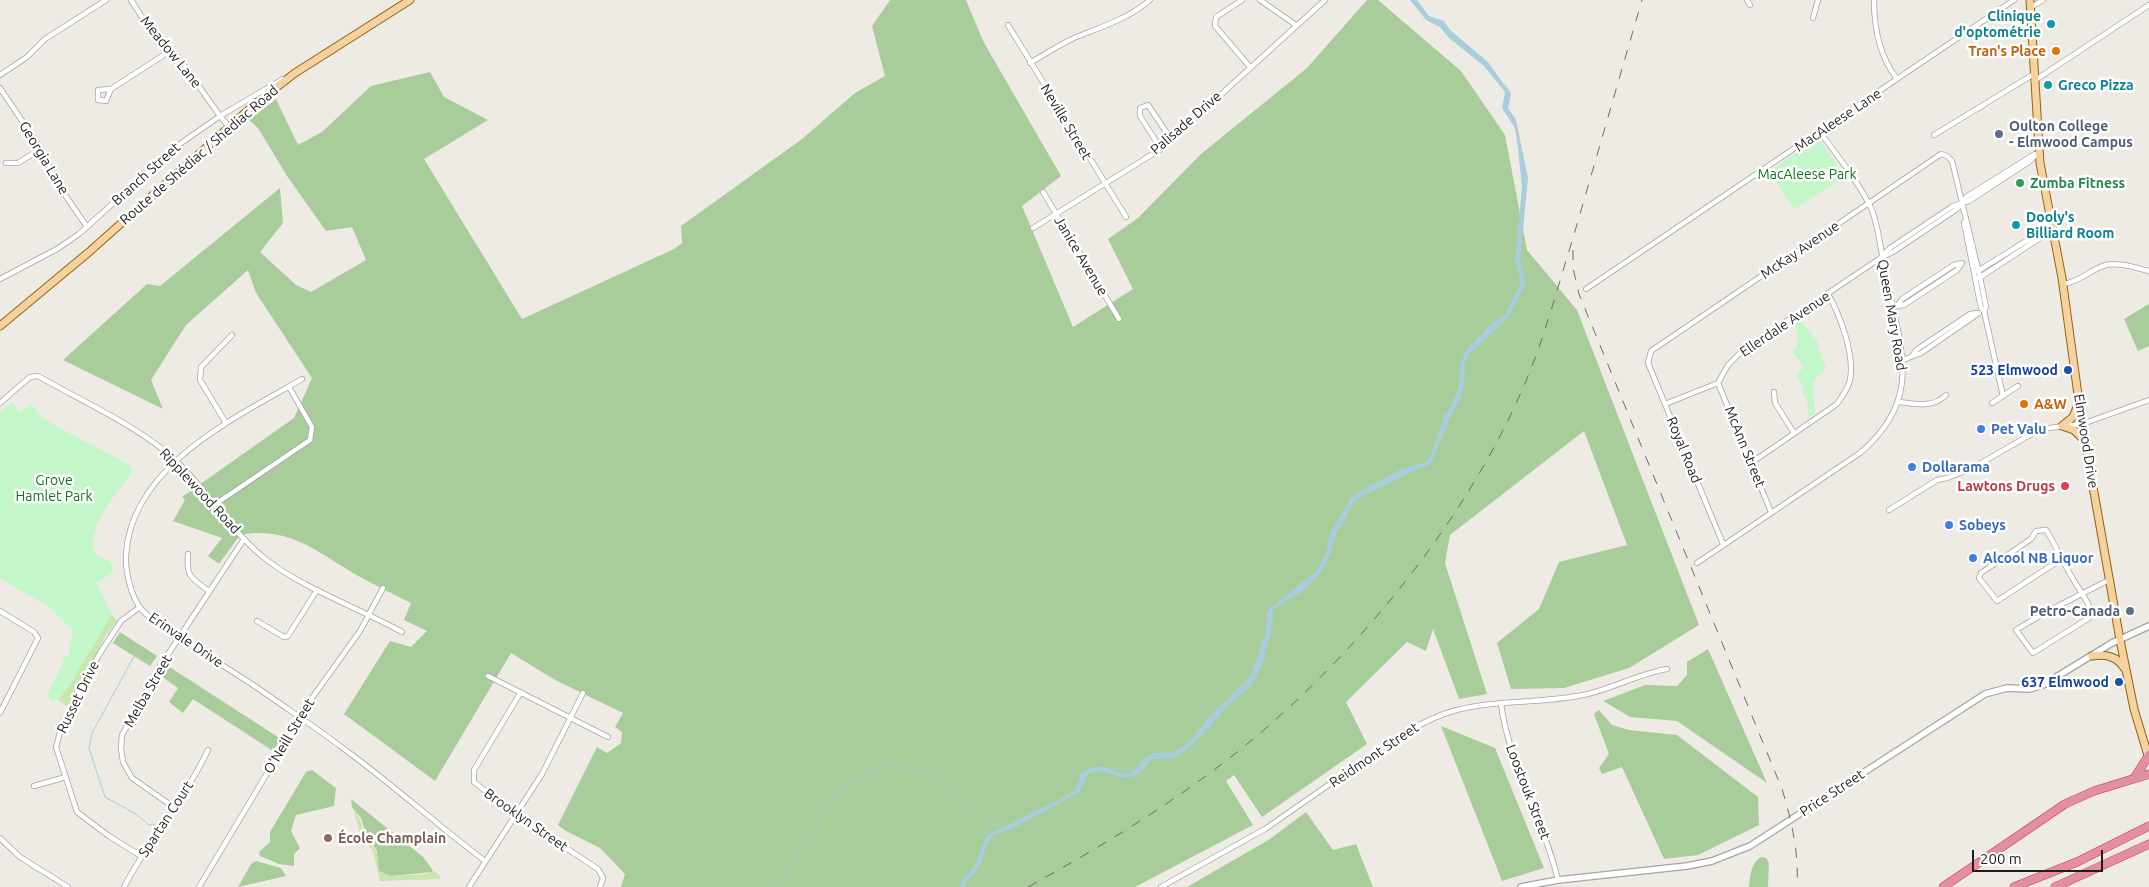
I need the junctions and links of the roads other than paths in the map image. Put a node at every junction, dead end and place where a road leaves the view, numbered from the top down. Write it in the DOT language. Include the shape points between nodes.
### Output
graph roads {
  1 [pos="106,0"];
  2 [pos="131,0"];
  3 [pos="410,0"];
  4 [pos="1150,0"];
  5 [pos="1242,0"];
  6 [pos="1260,0"];
  7 [pos="1325,0"];
  8 [pos="1818,0"];
  9 [pos="1874,0"];
  10 [pos="2014,0"];
  11 [pos="2030,0"];
  12 [pos="2043,0"];
  13 [pos="2149,5"];
  14 [pos="2030,8"];
  15 [pos="1813,18"];
  16 [pos="1008,25"];
  17 [pos="1296,25"];
  18 [pos="170,51"];
  19 [pos="1030,64"];
  20 [pos="1250,67"];
  21 [pos="295,73"];
  22 [pos="0,75"];
  23 [pos="2034,78"];
  24 [pos="1897,79"];
  25 [pos="0,88"];
  26 [pos="111,89"];
  27 [pos="220,116"];
  28 [pos="230,128"];
  29 [pos="1820,132"];
  30 [pos="1934,135"];
  31 [pos="1171,139"];
  32 [pos="1161,148"];
  33 [pos="41,149"];
  34 [pos="2039,152"];
  35 [pos="6,163"];
  36 [pos="1104,185"];
  37 [pos="1043,192"];
  38 [pos="1962,203"];
  39 [pos="1868,204"];
  40 [pos="1056,214"];
  41 [pos="1126,217"];
  42 [pos="88,227"];
  43 [pos="1033,228"];
  44 [pos="2053,228"];
  45 [pos="1882,257"];
  46 [pos="1973,258"];
  47 [pos="2149,271"];
  48 [pos="1976,272"];
  49 [pos="1978,278"];
  50 [pos="0,279"];
  51 [pos="2063,284"];
  52 [pos="1586,289"];
  53 [pos="1828,294"];
  54 [pos="1892,308"];
  55 [pos="1982,312"];
  56 [pos="1119,319"];
  57 [pos="0,326"];
  58 [pos="232,334"];
  59 [pos="1650,354"];
  60 [pos="1903,360"];
  61 [pos="302,379"];
  62 [pos="1718,383"];
  63 [pos="2018,386"];
  64 [pos="289,387"];
  65 [pos="1774,392"];
  66 [pos="1946,395"];
  67 [pos="2003,396"];
  68 [pos="2149,400"];
  69 [pos="0,402"];
  70 [pos="1899,402"];
  71 [pos="2079,402"];
  72 [pos="1665,404"];
  73 [pos="1992,404"];
  74 [pos="226,423"];
  75 [pos="2082,424"];
  76 [pos="2062,426"];
  77 [pos="1794,433"];
  78 [pos="2085,442"];
  79 [pos="176,461"];
  80 [pos="1751,463"];
  81 [pos="214,504"];
  82 [pos="1889,510"];
  83 [pos="1771,512"];
  84 [pos="244,539"];
  85 [pos="1723,544"];
  86 [pos="188,554"];
  87 [pos="2063,558"];
  88 [pos="1697,563"];
  89 [pos="2109,580"];
  90 [pos="383,588"];
  91 [pos="317,590"];
  92 [pos="209,591"];
  93 [pos="2082,594"];
  94 [pos="140,607"];
  95 [pos="0,610"];
  96 [pos="370,614"];
  97 [pos="257,621"];
  98 [pos="2149,626"];
  99 [pos="402,632"];
  100 [pos="179,638"];
  101 [pos="2120,640"];
  102 [pos="2092,656"];
  103 [pos="1667,669"];
  104 [pos="2126,671"];
  105 [pos="488,676"];
  106 [pos="521,692"];
  107 [pos="583,693"];
  108 [pos="1501,704"];
  109 [pos="0,713"];
  110 [pos="300,718"];
  111 [pos="571,718"];
  112 [pos="608,737"];
  113 [pos="208,750"];
  114 [pos="2149,756"];
  115 [pos="2149,774"];
  116 [pos="66,777"];
  117 [pos="2133,779"];
  118 [pos="34,786"];
  119 [pos="175,808"];
  120 [pos="516,815"];
  121 [pos="2149,826"];
  122 [pos="0,838"];
  123 [pos="2149,844"];
  124 [pos="141,856"];
  125 [pos="485,861"];
  126 [pos="1558,880"];
  127 [pos="68,887"];
  128 [pos="124,887"];
  129 [pos="199,887"];
  130 [pos="468,887"];
  131 [pos="600,887"];
  132 [pos="1161,887"];
  133 [pos="1521,887"];
  134 [pos="1943,887"];
  135 [pos="2014,887"];
  136 [pos="2055,887"];
  1 -- 22 [label="street" via="45,40"];
  2 -- 18 [label="street, Meadow Lane" via="153,34"];
  3 -- 21 [label="main road, Route de Shédiac / Shediac Road"];
  4 -- 19 [label="street" via="1117,22 1072,39"];
  5 -- 20 [label="street" via="1216,17 1215,26"];
  6 -- 17 [label="street"];
  7 -- 17 [label="street, Palisade Drive"];
  8 -- 15 [label="street"];
  9 -- 24 [label="street" via="1880,51"];
  10 -- 24 [label="street, MacAleese Lane"];
  11 -- 14 [label="main road, Elmwood Drive"];
  12 -- 14 [label="street"];
  13 -- 23 [label="street"];
  14 -- 23 [label="main road, Elmwood Drive"];
  16 -- 19 [label="street, Neville Street"];
  17 -- 20 [label="street, Palisade Drive"];
  18 -- 26 [label="street"];
  18 -- 27 [label="street, Meadow Lane" via="178,57"];
  19 -- 36 [label="street, Neville Street"];
  20 -- 31 [label="street, Palisade Drive"];
  21 -- 27 [label="street, Branch Street"];
  21 -- 28 [label="main road, Route de Shédiac / Shediac Road"];
  23 -- 30 [label="street"];
  23 -- 34 [label="main road, Elmwood Drive"];
  24 -- 29 [label="street, MacAleese Lane"];
  25 -- 33 [label="street, Georgia Lane"];
  27 -- 28 [label="street, Meadow Lane"];
  27 -- 42 [label="street, Branch Street" via="155,164"];
  28 -- 57 [label="main road, Route de Shédiac / Shediac Road"];
  29 -- 39 [label="street, Queen Mary Road"];
  29 -- 52 [label="street, MacAleese Lane"];
  31 -- 32 [label="street, Palisade Drive"];
  31 -- 32 [label="street" via="1148,105 1140,108 1140,116"];
  32 -- 36 [label="street, Palisade Drive"];
  33 -- 35 [label="street" via="18,163"];
  33 -- 42 [label="street, Georgia Lane" via="58,183"];
  34 -- 38 [label="street, Ellerdale Avenue" via="1976,197"];
  34 -- 44 [label="main road, Elmwood Drive"];
  36 -- 40 [label="street, Palisade Drive"];
  36 -- 41 [label="street, Neville Street"];
  37 -- 40 [label="street, Janice Avenue"];
  38 -- 39 [label="street, McKay Avenue" via="1952,161 1941,154"];
  38 -- 45 [label="street, Ellerdale Avenue" via="1957,210"];
  38 -- 46 [label="street"];
  39 -- 45 [label="street, Queen Mary Road"];
  39 -- 59 [label="street, McKay Avenue"];
  40 -- 43 [label="street, Palisade Drive"];
  40 -- 56 [label="street, Janice Avenue"];
  42 -- 50 [label="street, Branch Street" via="56,249"];
  44 -- 48 [label="street"];
  44 -- 49 [label="street"];
  44 -- 51 [label="main road, Elmwood Drive"];
  45 -- 53 [label="street, Ellerdale Avenue"];
  45 -- 54 [label="street, Queen Mary Road"];
  46 -- 48 [label="street"];
  46 -- 54 [label="street" via="1904,305"];
  47 -- 51 [label="street" via="2118,264 2104,265 2075,282"];
  48 -- 49 [label="street"];
  49 -- 55 [label="street"];
  51 -- 71 [label="main road, Elmwood Drive"];
  53 -- 62 [label="street, Ellerdale Avenue" via="1742,351 1728,365"];
  53 -- 77 [label="street" via="1843,330 1850,379 1837,404"];
  54 -- 60 [label="street, Queen Mary Road"];
  55 -- 60 [label="street" via="1970,314"];
  55 -- 67 [label="street"];
  58 -- 74 [label="street" via="201,367 200,380"];
  59 -- 72 [label="street, Royal Road" via="1648,363"];
  60 -- 70 [label="street, Queen Mary Road"];
  61 -- 64 [label="street, Erinvale Drive"];
  62 -- 72 [label="street"];
  62 -- 80 [label="street, McAnn Street"];
  63 -- 67 [label="street"];
  64 -- 74 [label="street, Erinvale Drive"];
  64 -- 81 [label="street" via="312,427 310,440"];
  65 -- 77 [label="street" via="1775,403"];
  66 -- 70 [label="street" via="1932,403"];
  67 -- 73 [label="street"];
  68 -- 75 [label="street"];
  69 -- 79 [label="street, Ripplewood Road" via="30,377 38,376 157,444"];
  70 -- 83 [label="street, Queen Mary Road" via="1891,419 1872,443"];
  71 -- 75 [label="main road, Elmwood Drive"];
  71 -- 76 [label="main road" via="2076,412"];
  72 -- 85 [label="street, Royal Road"];
  74 -- 79 [label="street, Erinvale Drive"];
  75 -- 76 [label="street"];
  75 -- 78 [label="main road, Elmwood Drive"];
  76 -- 78 [label="main road" via="2078,432"];
  76 -- 82 [label="street" via="2040,428 1971,469 1937,480"];
  77 -- 80 [label="street"];
  78 -- 89 [label="main road, Elmwood Drive"];
  79 -- 81 [label="street, Ripplewood Road"];
  79 -- 94 [label="street, Erinvale Drive" via="162,475 131,523 125,564"];
  80 -- 83 [label="street, McAnn Street"];
  81 -- 84 [label="street, Ripplewood Road"];
  83 -- 85 [label="street, Queen Mary Road"];
  84 -- 91 [label="street, Ripplewood Road" via="268,561"];
  84 -- 92 [label="street, Melba Street"];
  85 -- 88 [label="street, Queen Mary Road"];
  86 -- 92 [label="street" via="186,571"];
  87 -- 87 [label="street" via="2046,530 2036,531 2031,539 1981,573 1979,578 1997,601"];
  87 -- 93 [label="street"];
  89 -- 93 [label="street"];
  89 -- 101 [label="main road, Elmwood Drive"];
  90 -- 96 [label="street, O'Neill Street"];
  91 -- 96 [label="street, Ripplewood Road"];
  91 -- 97 [label="street" via="288,636 284,637"];
  92 -- 100 [label="street, Melba Street"];
  93 -- 93 [label="street" via="2091,608 2089,618 2033,653 2016,630"];
  94 -- 100 [label="street, Erinvale Drive"];
  94 -- 116 [label="street, Russet Drive" via="122,621 110,637 62,725 56,747"];
  95 -- 109 [label="street" via="38,638"];
  96 -- 99 [label="street, Ripplewood Road"];
  96 -- 110 [label="street, O'Neill Street"];
  98 -- 101 [label="street, Price Street"];
  100 -- 110 [label="street, Erinvale Drive"];
  100 -- 119 [label="street, Melba Street" via="122,735 121,748 123,762 132,778"];
  101 -- 102 [label="street, Price Street"];
  101 -- 104 [label="main road, Elmwood Drive"];
  102 -- 104 [label="main road" via="2117,659"];
  102 -- 126 [label="street, Price Street" via="2043,685 1985,694 1750,846 1712,861 1687,866"];
  103 -- 108 [label="street, Reidmont Street" via="1584,695"];
  104 -- 114 [label="main road, Elmwood Drive"];
  105 -- 106 [label="street"];
  106 -- 111 [label="street"];
  106 -- 120 [label="street, Brooklyn Street" via="472,774 477,786"];
  107 -- 111 [label="street"];
  108 -- 126 [label="street, Loostouk Street" via="1510,746 1552,853"];
  108 -- 132 [label="street, Reidmont Street" via="1451,712 1425,721 1265,829"];
  110 -- 125 [label="street, Erinvale Drive" via="340,745"];
  110 -- 129 [label="street, O'Neill Street"];
  111 -- 112 [label="street"];
  111 -- 120 [label="street"];
  113 -- 119 [label="street, Spartan Court"];
  114 -- 117 [label="highway"];
  115 -- 117 [label="highway"];
  116 -- 118 [label="street"];
  116 -- 124 [label="street, Russet Drive" via="80,816"];
  117 -- 134 [label="highway" via="2065,804"];
  119 -- 124 [label="street, Spartan Court"];
  120 -- 125 [label="street"];
  120 -- 131 [label="street, Brooklyn Street" via="598,869 603,878"];
  121 -- 135 [label="highway" via="2077,862"];
  122 -- 127 [label="street" via="20,857"];
  123 -- 136 [label="highway"];
  124 -- 128 [label="street, Spartan Court"];
  125 -- 130 [label="street"];
  126 -- 133 [label="street, Price Street"];
}
